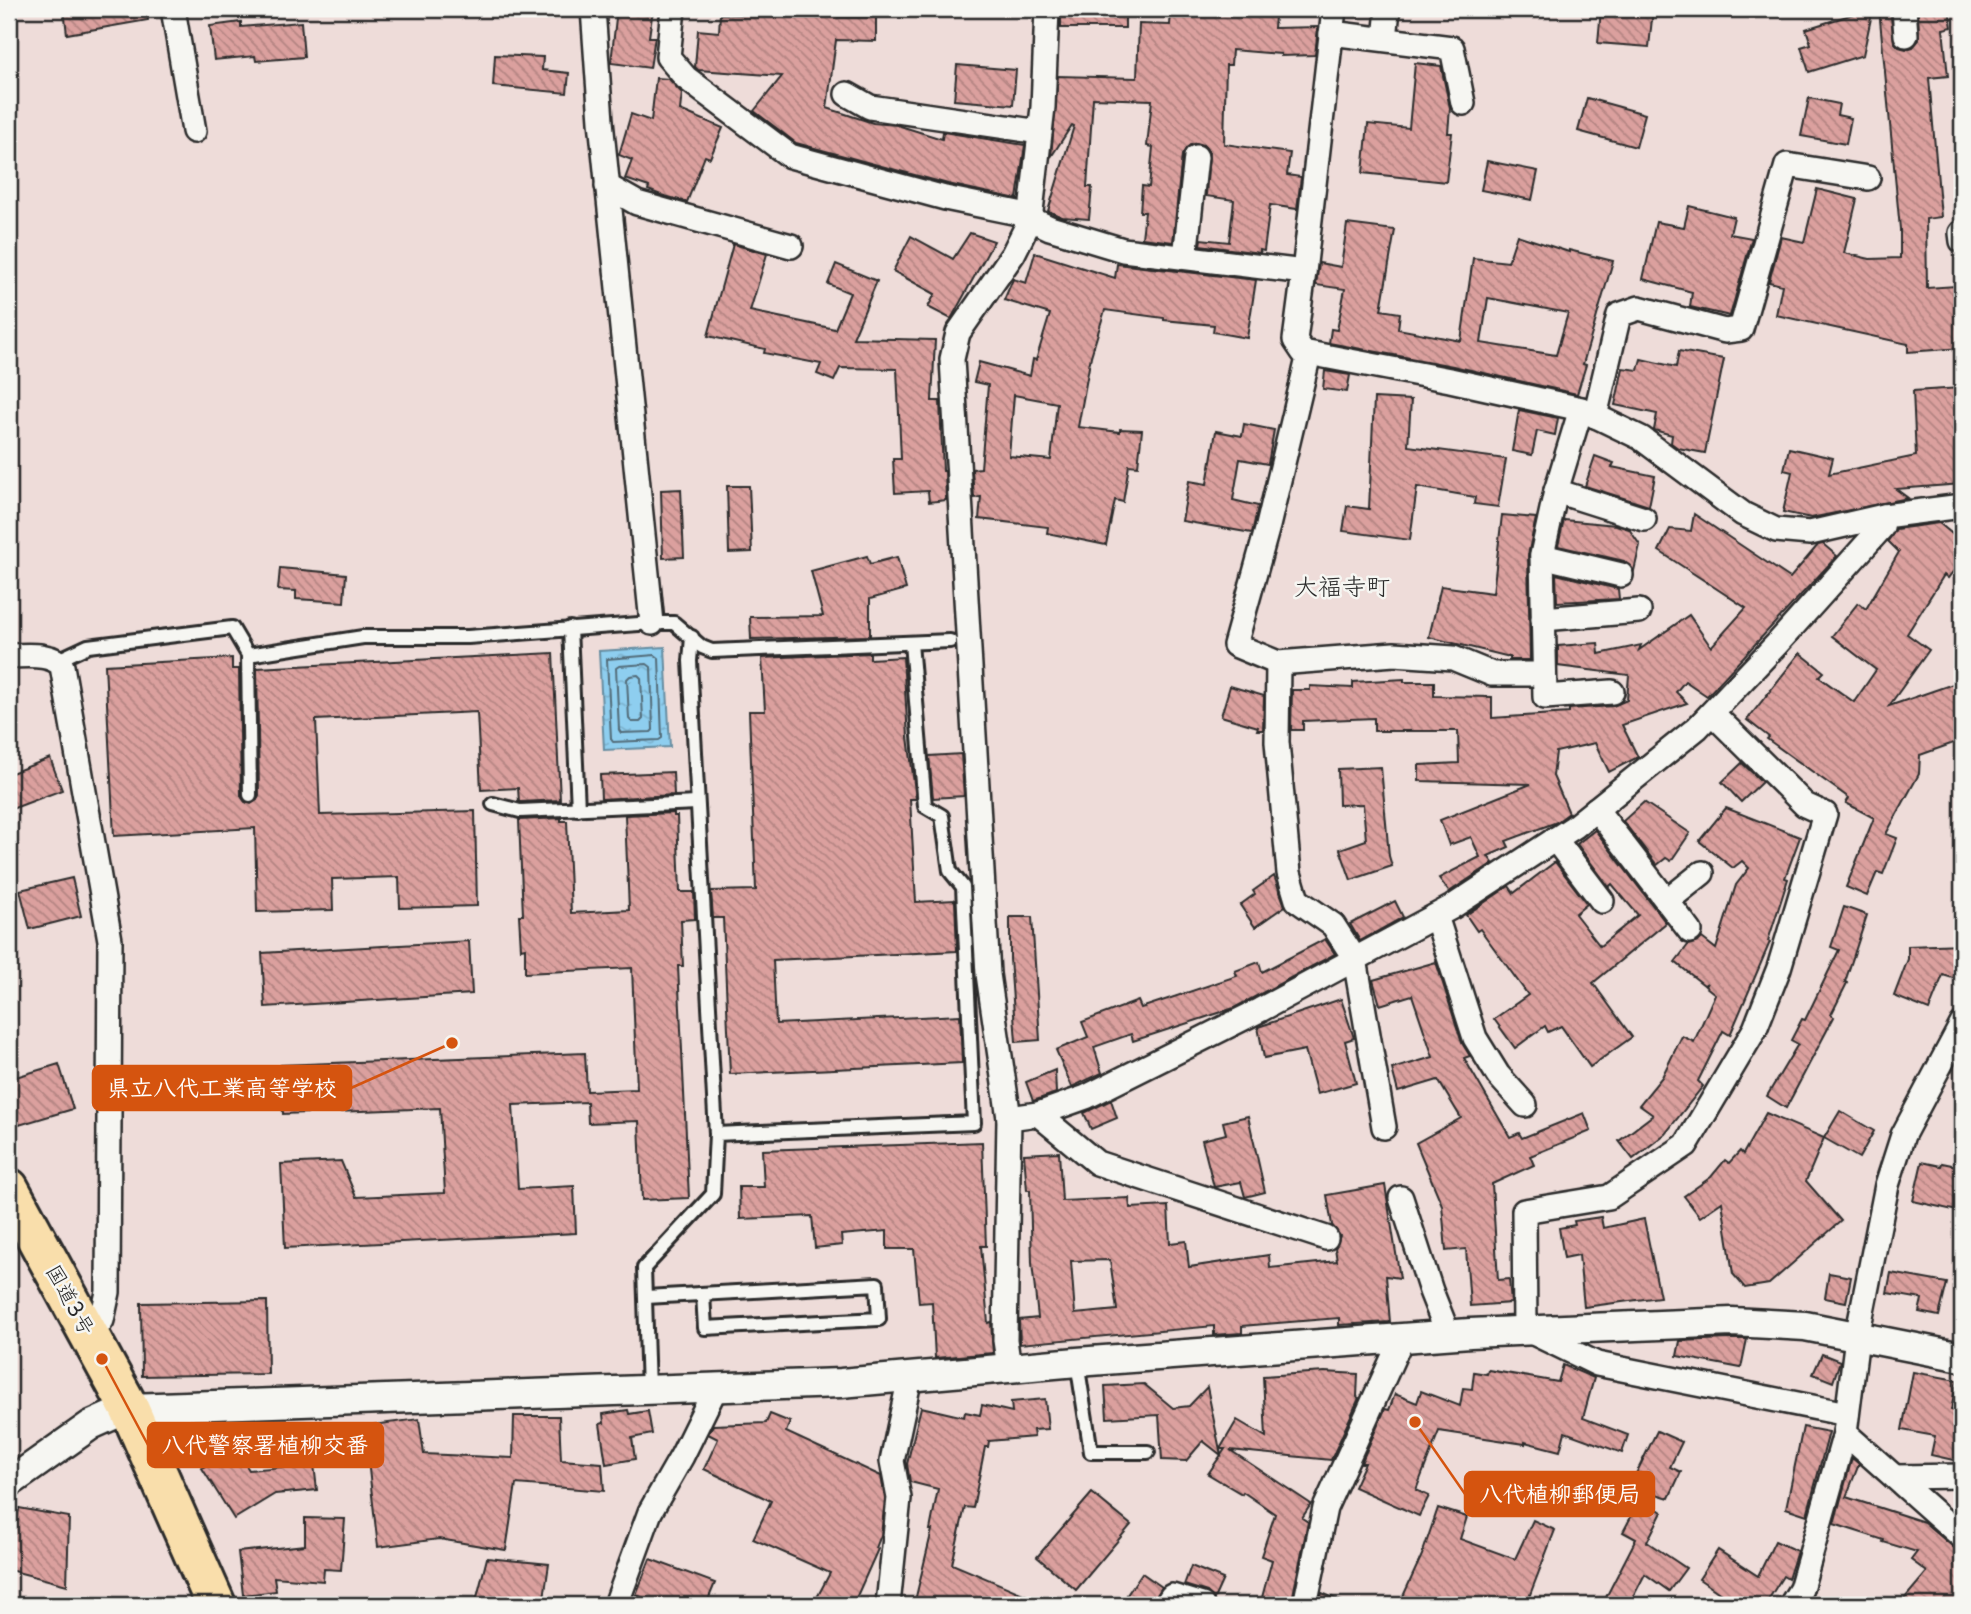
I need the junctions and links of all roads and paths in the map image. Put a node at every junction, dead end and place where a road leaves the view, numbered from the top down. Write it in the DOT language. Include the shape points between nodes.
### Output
graph roads {
  1 [pos="173,9"];
  2 [pos="593,9"];
  3 [pos="674,9"];
  4 [pos="1047,9"];
  5 [pos="1334,9"];
  6 [pos="1388,9"];
  7 [pos="1904,9"];
  8 [pos="1331,33"];
  9 [pos="1906,35"];
  10 [pos="1385,39"];
  11 [pos="847,94"];
  12 [pos="1463,103"];
  13 [pos="194,131"];
  14 [pos="1040,132"];
  15 [pos="1196,157"];
  16 [pos="1868,178"];
  17 [pos="607,186"];
  18 [pos="1030,220"];
  19 [pos="1961,233"];
  20 [pos="1962,241"];
  21 [pos="791,246"];
  22 [pos="1185,257"];
  23 [pos="1304,272"];
  24 [pos="1309,354"];
  25 [pos="1588,412"];
  26 [pos="1556,491"];
  27 [pos="1962,506"];
  28 [pos="1884,516"];
  29 [pos="1644,519"];
  30 [pos="1542,556"];
  31 [pos="1621,575"];
  32 [pos="1639,611"];
  33 [pos="1543,619"];
  34 [pos="652,623"];
  35 [pos="570,628"];
  36 [pos="692,637"];
  37 [pos="950,641"];
  38 [pos="911,643"];
  39 [pos="248,655"];
  40 [pos="9,656"];
  41 [pos="58,660"];
  42 [pos="1278,663"];
  43 [pos="1544,674"];
  44 [pos="1612,692"];
  45 [pos="1712,713"];
  46 [pos="250,795"];
  47 [pos="697,803"];
  48 [pos="493,804"];
  49 [pos="578,809"];
  50 [pos="1596,809"];
  51 [pos="1555,839"];
  52 [pos="1702,873"];
  53 [pos="1602,901"];
  54 [pos="1667,901"];
  55 [pos="1436,916"];
  56 [pos="1689,931"];
  57 [pos="1355,959"];
  58 [pos="1962,1024"];
  59 [pos="1525,1105"];
  60 [pos="1038,1114"];
  61 [pos="1009,1118"];
  62 [pos="1384,1126"];
  63 [pos="716,1134"];
  64 [pos="9,1188"];
  65 [pos="1401,1198"];
  66 [pos="1326,1238"];
  67 [pos="704,1294"];
  68 [pos="646,1297"];
  69 [pos="1525,1329"];
  70 [pos="1448,1334"];
  71 [pos="90,1336"];
  72 [pos="1857,1337"];
  73 [pos="1402,1338"];
  74 [pos="1962,1357"];
  75 [pos="1077,1362"];
  76 [pos="1009,1368"];
  77 [pos="910,1377"];
  78 [pos="715,1389"];
  79 [pos="649,1390"];
  80 [pos="129,1408"];
  81 [pos="1846,1424"];
  82 [pos="1148,1452"];
  83 [pos="1962,1476"];
  84 [pos="1895,1477"];
  85 [pos="9,1483"];
  86 [pos="1962,1537"];
  87 [pos="216,1605"];
  88 [pos="616,1605"];
  89 [pos="888,1605"];
  90 [pos="1166,1605"];
  91 [pos="1202,1605"];
  92 [pos="1305,1605"];
  93 [pos="1791,1605"];
  1 -- 13 [label="street"];
  2 -- 17 [label="street"];
  3 -- 18 [label="street" via="668,57 686,78 790,156 1018,213"];
  4 -- 14 [label="street"];
  5 -- 8 [label="street"];
  6 -- 10 [label="street"];
  7 -- 9 [label="street"];
  8 -- 10 [label="street"];
  8 -- 23 [label="street"];
  10 -- 12 [label="street" via="1452,48"];
  11 -- 14 [label="street" via="870,107"];
  14 -- 18 [label="street"];
  15 -- 22 [label="street"];
  16 -- 25 [label="street" via="1787,165 1741,329 1725,331 1639,308 1619,315"];
  17 -- 21 [label="street" via="637,203"];
  17 -- 34 [label="street"];
  18 -- 22 [label="street" via="1123,250"];
  18 -- 61 [label="street" via="1013,254 958,332 952,359 988,974"];
  19 -- 20 [label="street"];
  22 -- 23 [label="street"];
  23 -- 24 [label="street" via="1295,340"];
  24 -- 25 [label="street"];
  24 -- 42 [label="street" via="1235,645"];
  25 -- 26 [label="street"];
  25 -- 28 [label="street" via="1641,438 1742,514 1776,530 1810,533"];
  26 -- 29 [label="street"];
  26 -- 30 [label="street"];
  27 -- 28 [label="street"];
  28 -- 45 [label="street" via="1882,527"];
  30 -- 31 [label="street"];
  30 -- 33 [label="street"];
  32 -- 33 [label="street"];
  33 -- 43 [label="street"];
  34 -- 35 [label="lane"];
  34 -- 36 [label="lane" via="674,624"];
  35 -- 39 [label="lane" via="468,638 363,637"];
  35 -- 49 [label="lane"];
  36 -- 38 [label="lane" via="712,652"];
  36 -- 47 [label="lane"];
  37 -- 38 [label="lane"];
  38 -- 63 [label="lane" via="925,806 942,816 950,871 962,887 974,1123"];
  39 -- 41 [label="lane" via="232,628 88,646"];
  39 -- 46 [label="lane"];
  40 -- 41 [label="street"];
  41 -- 71 [label="street" via="110,940 108,1292 102,1320"];
  42 -- 43 [label="street" via="1394,654 1453,658 1492,674"];
  42 -- 57 [label="street" via="1277,742 1289,873 1297,900 1333,925"];
  43 -- 44 [label="street" via="1545,697"];
  45 -- 50 [label="street"];
  45 -- 69 [label="street" via="1805,805 1825,814 1779,968 1755,1029 1685,1145 1609,1198 1524,1211"];
  47 -- 49 [label="lane"];
  47 -- 63 [label="lane"];
  48 -- 49 [label="lane" via="520,811"];
  50 -- 51 [label="street"];
  50 -- 54 [label="street"];
  51 -- 53 [label="street"];
  51 -- 55 [label="street"];
  52 -- 54 [label="street"];
  54 -- 56 [label="street"];
  55 -- 57 [label="street"];
  55 -- 59 [label="street" via="1475,1038"];
  57 -- 60 [label="street" via="1157,1063"];
  57 -- 62 [label="street"];
  58 -- 72 [label="street" via="1903,1135 1887,1185"];
  60 -- 61 [label="street"];
  60 -- 66 [label="street" via="1097,1163"];
  61 -- 76 [label="street" via="1005,1340"];
  63 -- 68 [label="lane" via="713,1195 645,1268"];
  64 -- 71 [label="highway, 国道3号"];
  65 -- 70 [label="street"];
  67 -- 67 [label="lane" via="705,1328 879,1319 877,1284"];
  67 -- 68 [label="lane"];
  68 -- 79 [label="lane"];
  69 -- 70 [label="street"];
  69 -- 72 [label="street" via="1732,1322 1804,1326"];
  69 -- 81 [label="street" via="1597,1364"];
  70 -- 73 [label="street"];
  71 -- 80 [label="highway, 国道3号"];
  72 -- 74 [label="street"];
  72 -- 81 [label="street"];
  73 -- 75 [label="street"];
  73 -- 92 [label="street" via="1325,1508"];
  75 -- 76 [label="street"];
  75 -- 82 [label="lane" via="1091,1452"];
  76 -- 77 [label="street"];
  77 -- 78 [label="street"];
  77 -- 89 [label="street" via="892,1461 899,1497"];
  78 -- 79 [label="street"];
  78 -- 88 [label="street" via="650,1512"];
  79 -- 80 [label="street"];
  80 -- 85 [label="street" via="91,1425"];
  80 -- 87 [label="highway, 国道3号"];
  81 -- 84 [label="street"];
  81 -- 93 [label="street" via="1801,1589"];
  83 -- 84 [label="street"];
  84 -- 86 [label="street"];
  90 -- 91 [label="street" via="1172,1596"];
}
